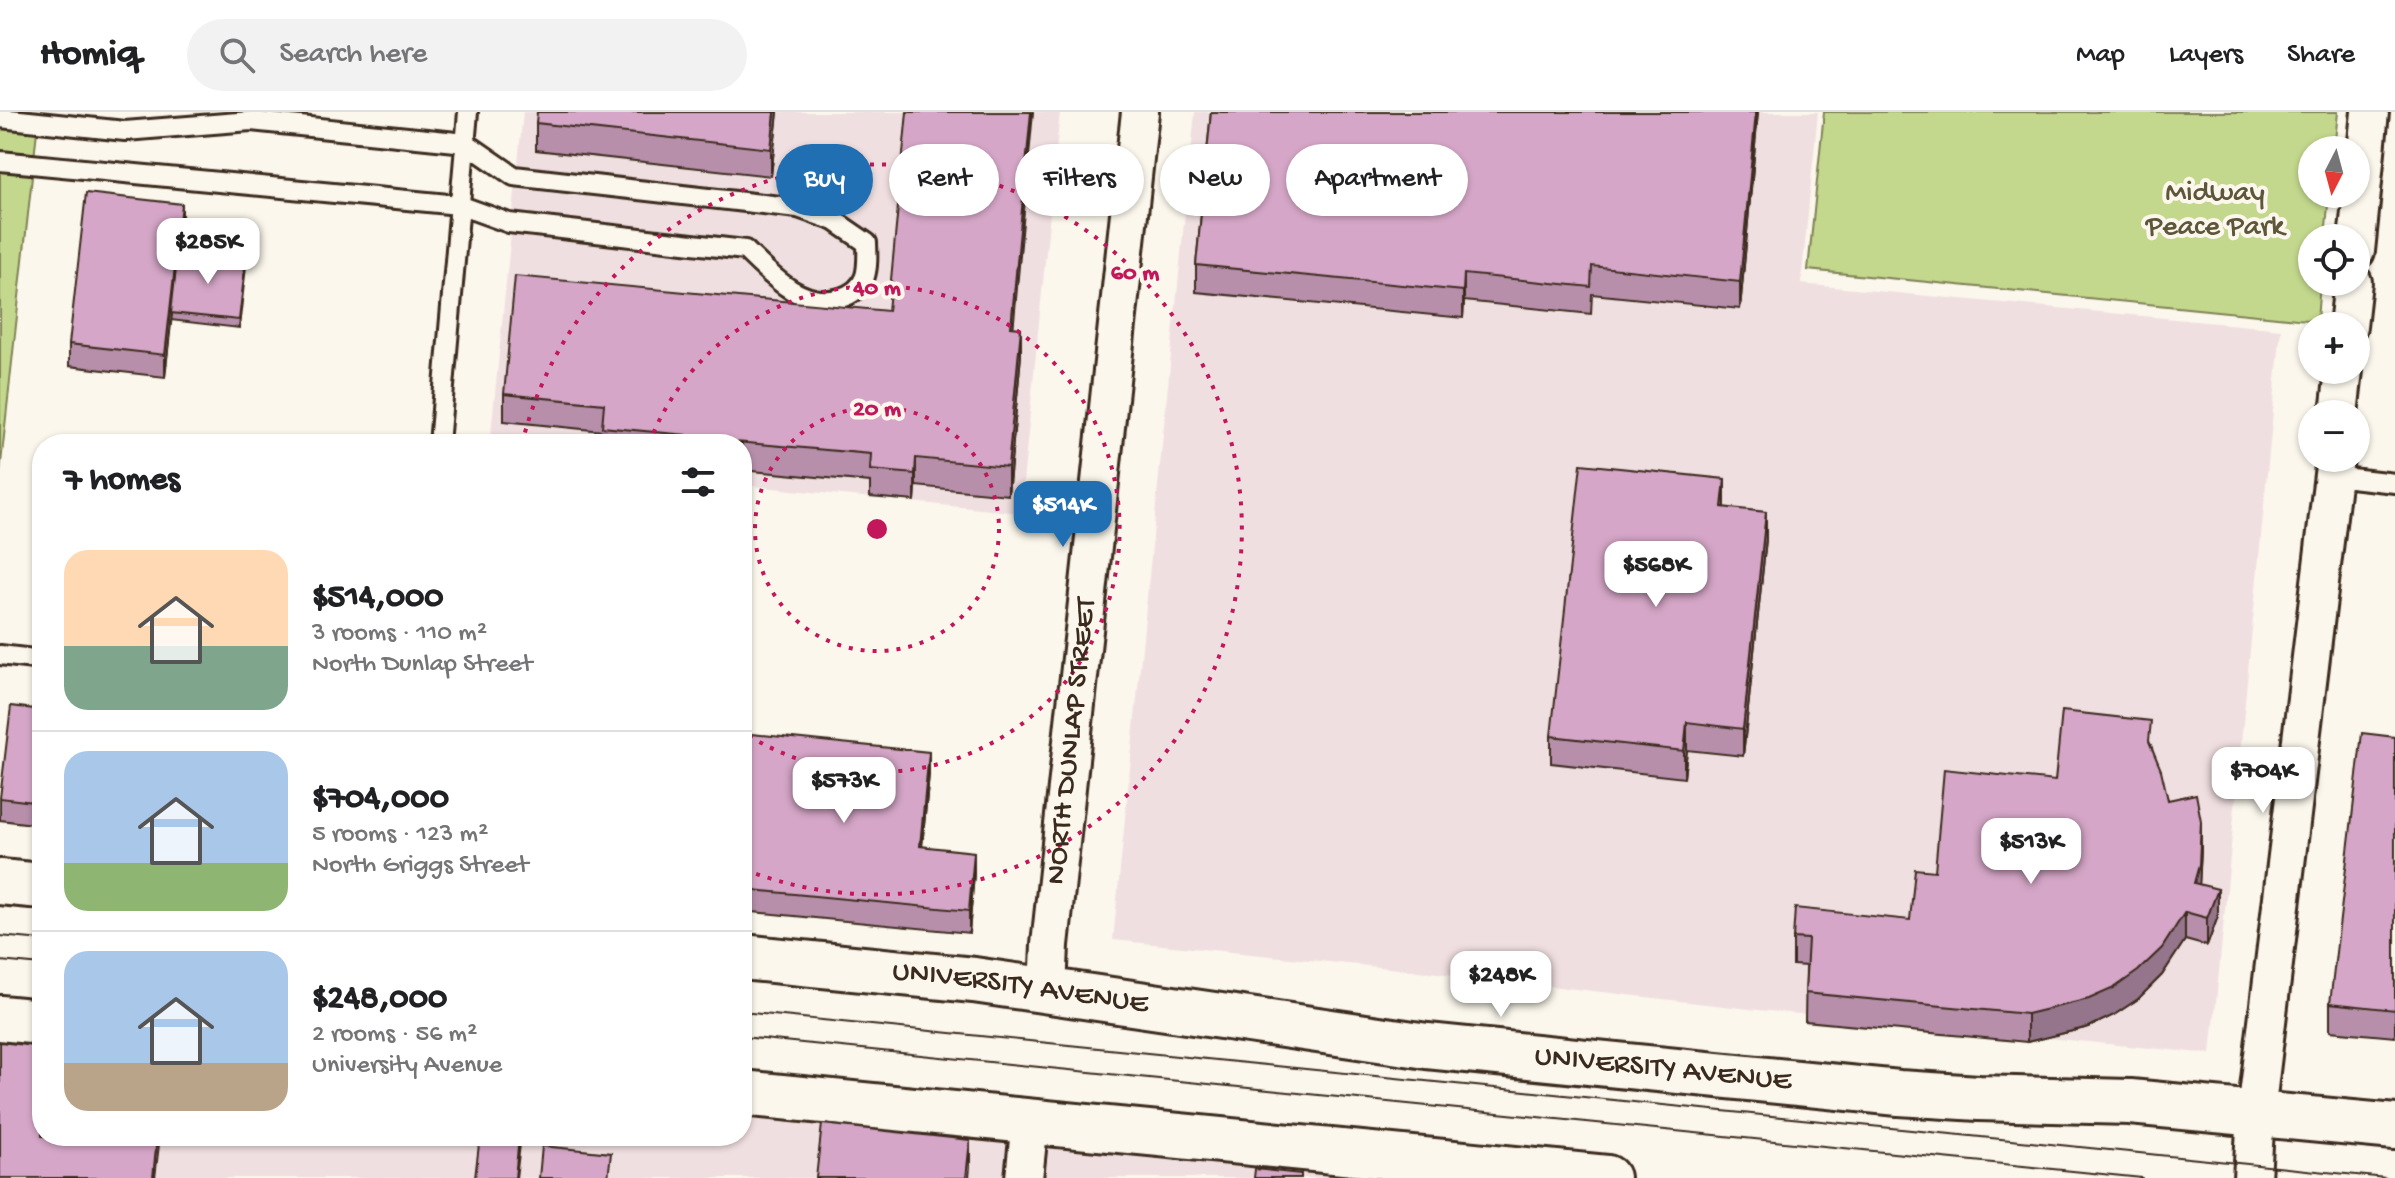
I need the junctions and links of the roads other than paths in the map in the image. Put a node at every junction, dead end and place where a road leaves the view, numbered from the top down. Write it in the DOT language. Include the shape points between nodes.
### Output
graph roads {
  1 [pos="468,112"];
  2 [pos="1140,112"];
  3 [pos="2370,112"];
  4 [pos="0,118"];
  5 [pos="466,143"];
  6 [pos="0,161"];
  7 [pos="459,205"];
  8 [pos="2359,224"];
  9 [pos="440,434"];
  10 [pos="2333,472"];
  11 [pos="2353,472"];
  12 [pos="2395,483"];
  13 [pos="0,655"];
  14 [pos="32,659"];
  15 [pos="0,882"];
  16 [pos="32,885"];
  17 [pos="752,958"];
  18 [pos="1048,990"];
  19 [pos="0,1018"];
  20 [pos="32,1021"];
  21 [pos="752,1094"];
  22 [pos="2256,1113"];
  23 [pos="1030,1121"];
  24 [pos="2395,1127"];
  25 [pos="1024,1178"];
  26 [pos="1605,1178"];
  27 [pos="2252,1178"];
  1 -- 5 [label="lane"];
  2 -- 18 [label="street, NORTH DUNLAP STREET"];
  3 -- 8 [label="street"];
  4 -- 5 [label="lane" via="125,131 251,121"];
  5 -- 7 [label="lane"];
  5 -- 7 [label="lane" via="514,176 798,208 835,221 867,243 868,273 853,294 828,302 801,296 745,250 509,223"];
  6 -- 7 [label="lane"];
  7 -- 9 [label="lane"];
  10 -- 22 [label="street"];
  11 -- 12 [label="lane"];
  13 -- 14 [label="lane"];
  15 -- 16 [label="main road"];
  17 -- 18 [label="main road, UNIVERSITY AVENUE"];
  18 -- 22 [label="main road, UNIVERSITY AVENUE" via="1443,1048 1899,1093"];
  19 -- 20 [label="main road"];
  21 -- 23 [label="main road"];
  22 -- 24 [label="main road, UNIVERSITY AVENUE"];
  22 -- 27 [label="street"];
  23 -- 25 [label="street"];
  23 -- 26 [label="main road"];
}
